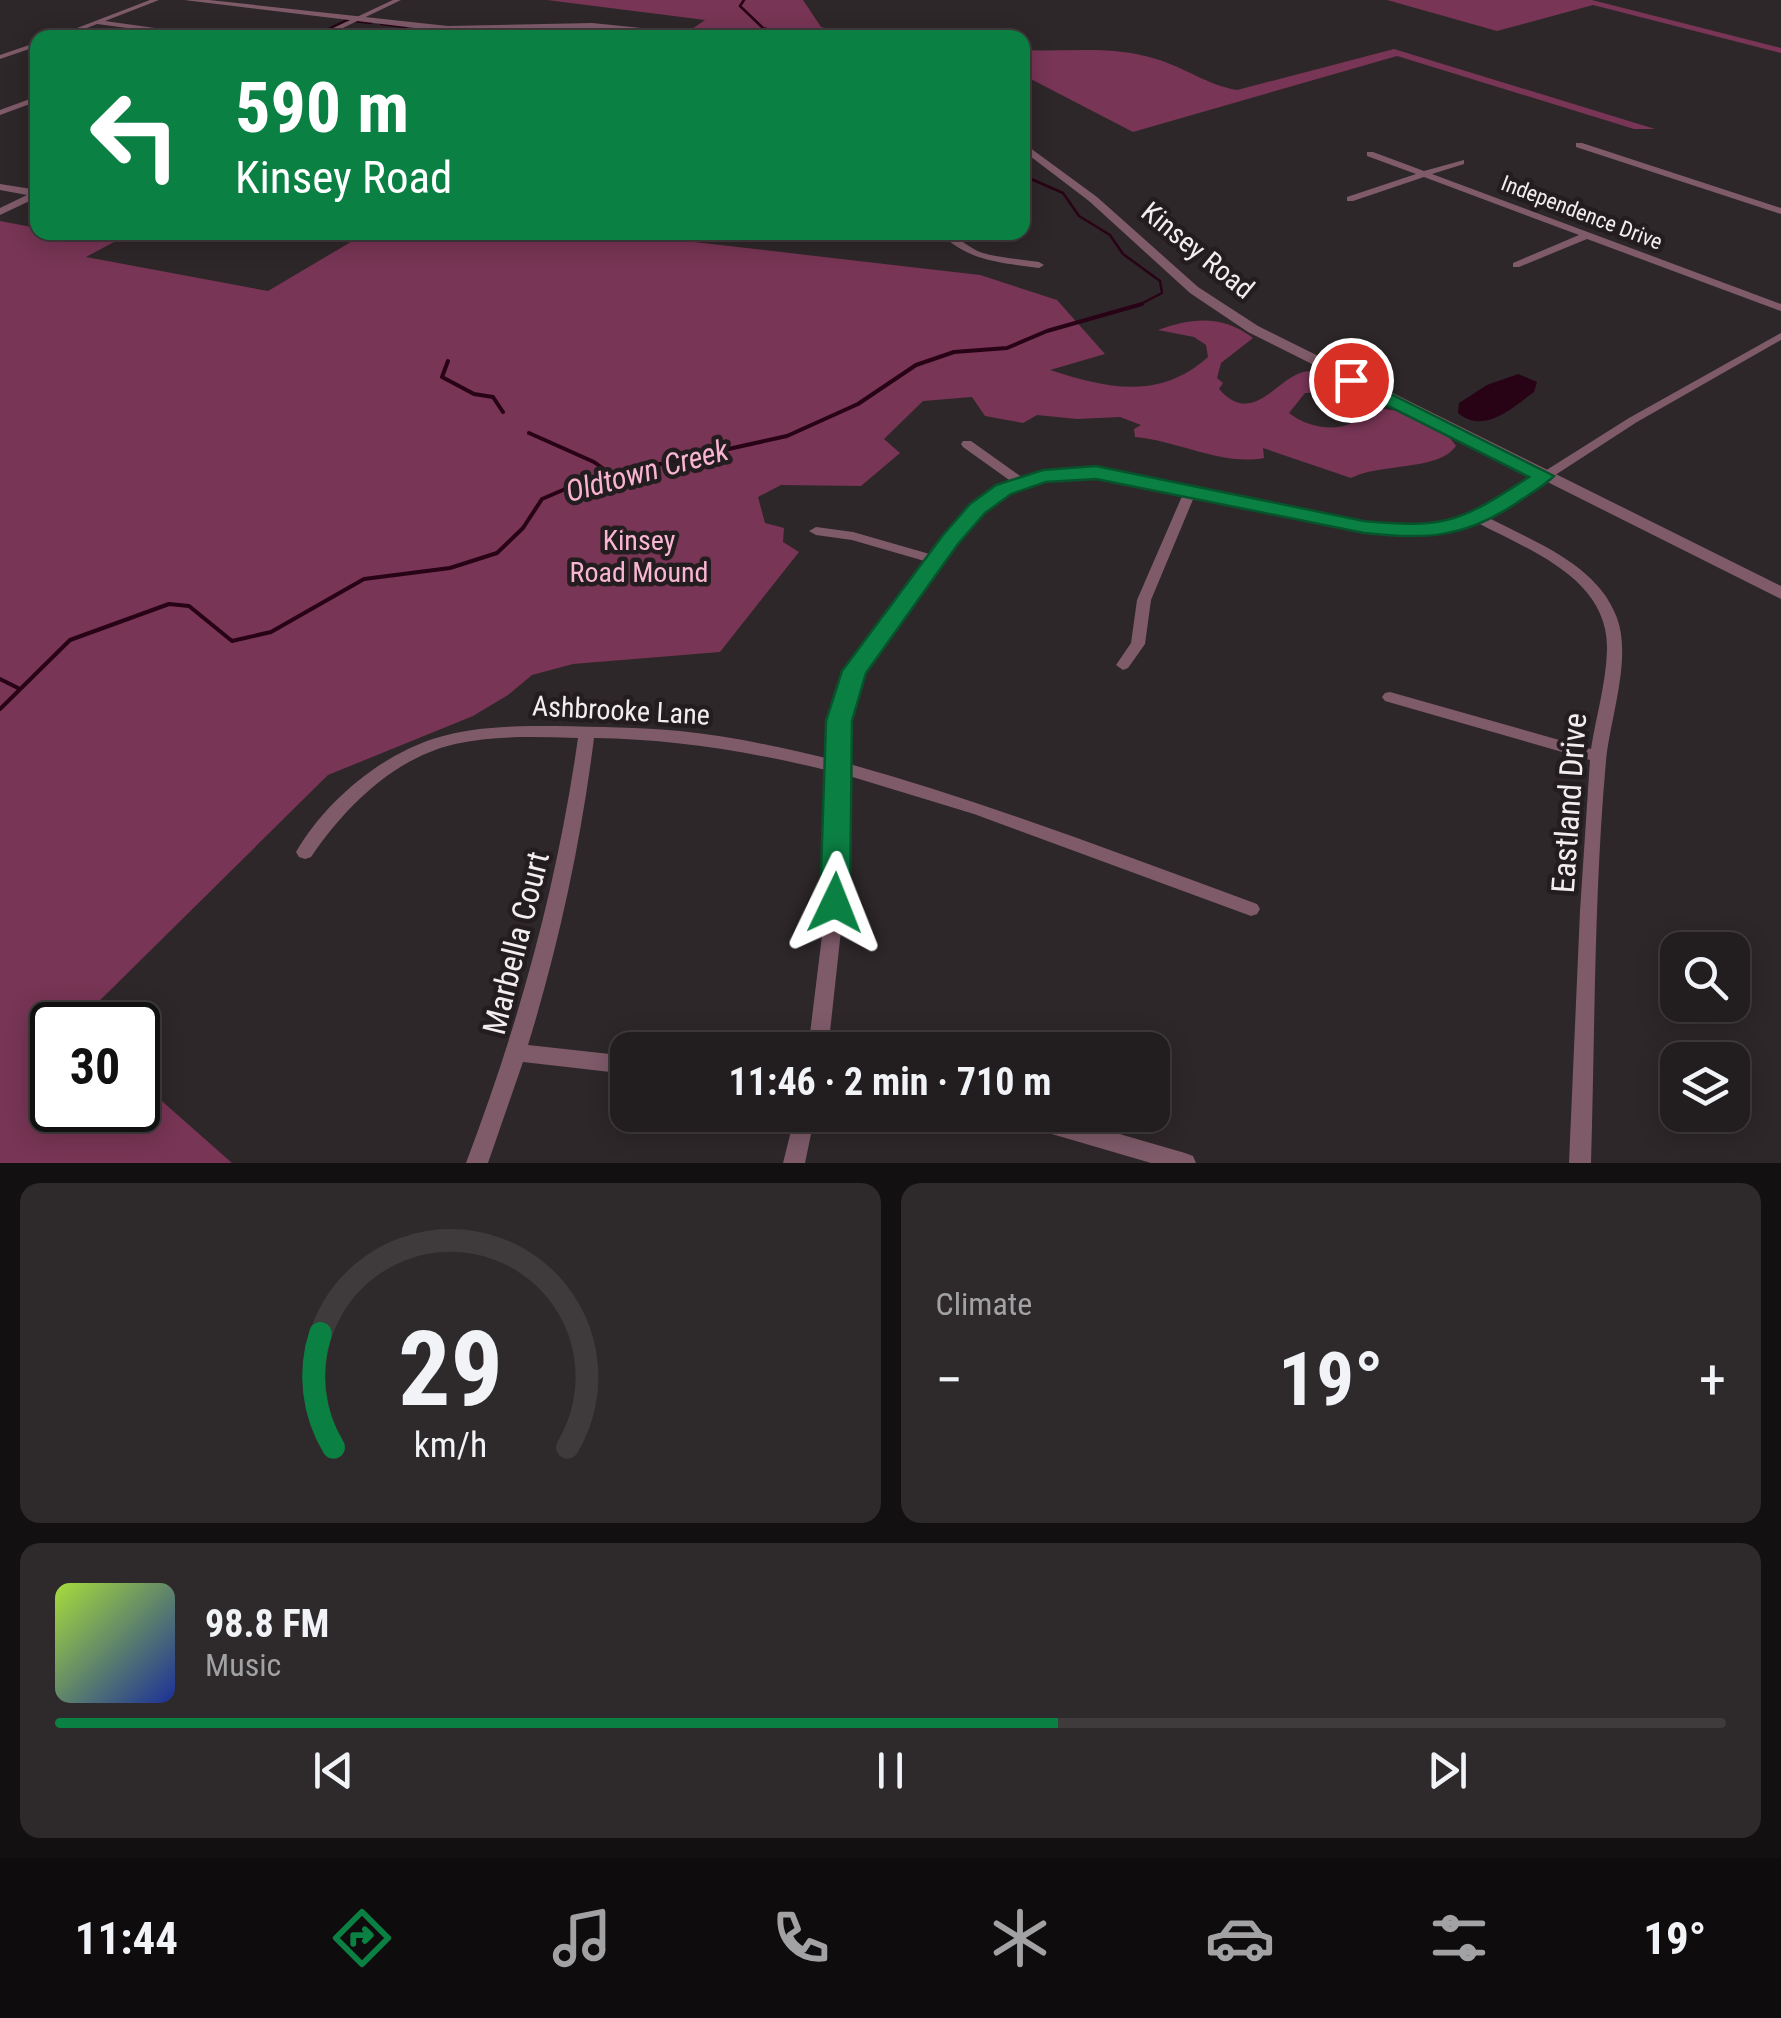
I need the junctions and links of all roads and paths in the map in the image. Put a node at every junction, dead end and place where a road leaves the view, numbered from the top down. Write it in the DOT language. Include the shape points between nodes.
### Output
graph roads {
  1 [pos="156,0"];
  2 [pos="188,0"];
  3 [pos="398,0"];
  4 [pos="356,19"];
  5 [pos="94,22"];
  6 [pos="448,29"];
  7 [pos="74,30"];
  8 [pos="149,30"];
  9 [pos="332,30"];
  10 [pos="458,30"];
  11 [pos="544,30"];
  12 [pos="640,30"];
  13 [pos="30,47"];
  14 [pos="0,58"];
  15 [pos="30,101"];
  16 [pos="0,113"];
  17 [pos="1579,145"];
  18 [pos="1030,151"];
  19 [pos="1370,154"];
  20 [pos="1461,162"];
  21 [pos="1424,174"];
  22 [pos="0,187"];
  23 [pos="30,192"];
  24 [pos="30,197"];
  25 [pos="1350,199"];
  26 [pos="1781,211"];
  27 [pos="0,212"];
  28 [pos="1588,235"];
  29 [pos="952,240"];
  30 [pos="1516,264"];
  31 [pos="1040,265"];
  32 [pos="1781,308"];
  33 [pos="1781,336"];
  34 [pos="968,444"];
  35 [pos="1544,476"];
  36 [pos="1020,482"];
  37 [pos="1190,492"];
  38 [pos="1478,518"];
  39 [pos="816,531"];
  40 [pos="935,560"];
  41 [pos="1781,593"];
  42 [pos="1123,665"];
  43 [pos="1390,697"];
  44 [pos="587,732"];
  45 [pos="1598,757"];
  46 [pos="837,767"];
  47 [pos="306,852"];
  48 [pos="1250,909"];
  49 [pos="820,1032"];
  50 [pos="519,1054"];
  51 [pos="610,1063"];
  52 [pos="801,1132"];
  53 [pos="1066,1132"];
  54 [pos="1125,1155"];
  55 [pos="477,1163"];
  56 [pos="794,1163"];
  57 [pos="1185,1163"];
  58 [pos="1580,1163"];
  1 -- 5 [label="street"];
  2 -- 4 [label="street"];
  3 -- 4 [label="street"];
  4 -- 6 [label="street"];
  4 -- 9 [label="street"];
  5 -- 7 [label="street"];
  5 -- 8 [label="street"];
  6 -- 10 [label="street"];
  11 -- 12 [label="street"];
  13 -- 14 [label="street"];
  15 -- 16 [label="street"];
  17 -- 26 [label="street"];
  18 -- 35 [label="street, Kinsey Road" via="1220,308"];
  19 -- 21 [label="street, Independence Drive"];
  20 -- 21 [label="street"];
  21 -- 25 [label="street"];
  21 -- 28 [label="street, Independence Drive"];
  22 -- 23 [label="street"];
  24 -- 27 [label="street"];
  28 -- 30 [label="street"];
  28 -- 32 [label="street, Independence Drive"];
  29 -- 31 [label="street" via="980,255"];
  33 -- 35 [label="street"];
  34 -- 36 [label="street"];
  35 -- 38 [label="street"];
  35 -- 41 [label="street, Kinsey Road"];
  36 -- 37 [label="street" via="1096,472"];
  36 -- 40 [label="street" via="977,508"];
  37 -- 38 [label="street" via="1388,530 1444,529"];
  37 -- 42 [label="street" via="1144,600 1138,644"];
  38 -- 45 [label="street, Eastland Drive" via="1572,572 1608,614 1614,639"];
  39 -- 40 [label="street"];
  40 -- 46 [label="street" via="854,671 839,721"];
  43 -- 45 [label="street"];
  44 -- 46 [label="street, Ashbrooke Lane" via="702,739"];
  44 -- 47 [label="street, Ashbrooke Lane" via="493,732 426,747 368,780 327,818"];
  44 -- 50 [label="street, Marbella Court" via="553,936"];
  45 -- 58 [label="street, Eastland Drive"];
  46 -- 48 [label="street, Ashbrooke Lane"];
  46 -- 49 [label="street" via="835,903"];
  50 -- 51 [label="street"];
  50 -- 55 [label="street, Marbella Court"];
  52 -- 56 [label="street"];
  53 -- 54 [label="street"];
  54 -- 57 [label="street"];
}
